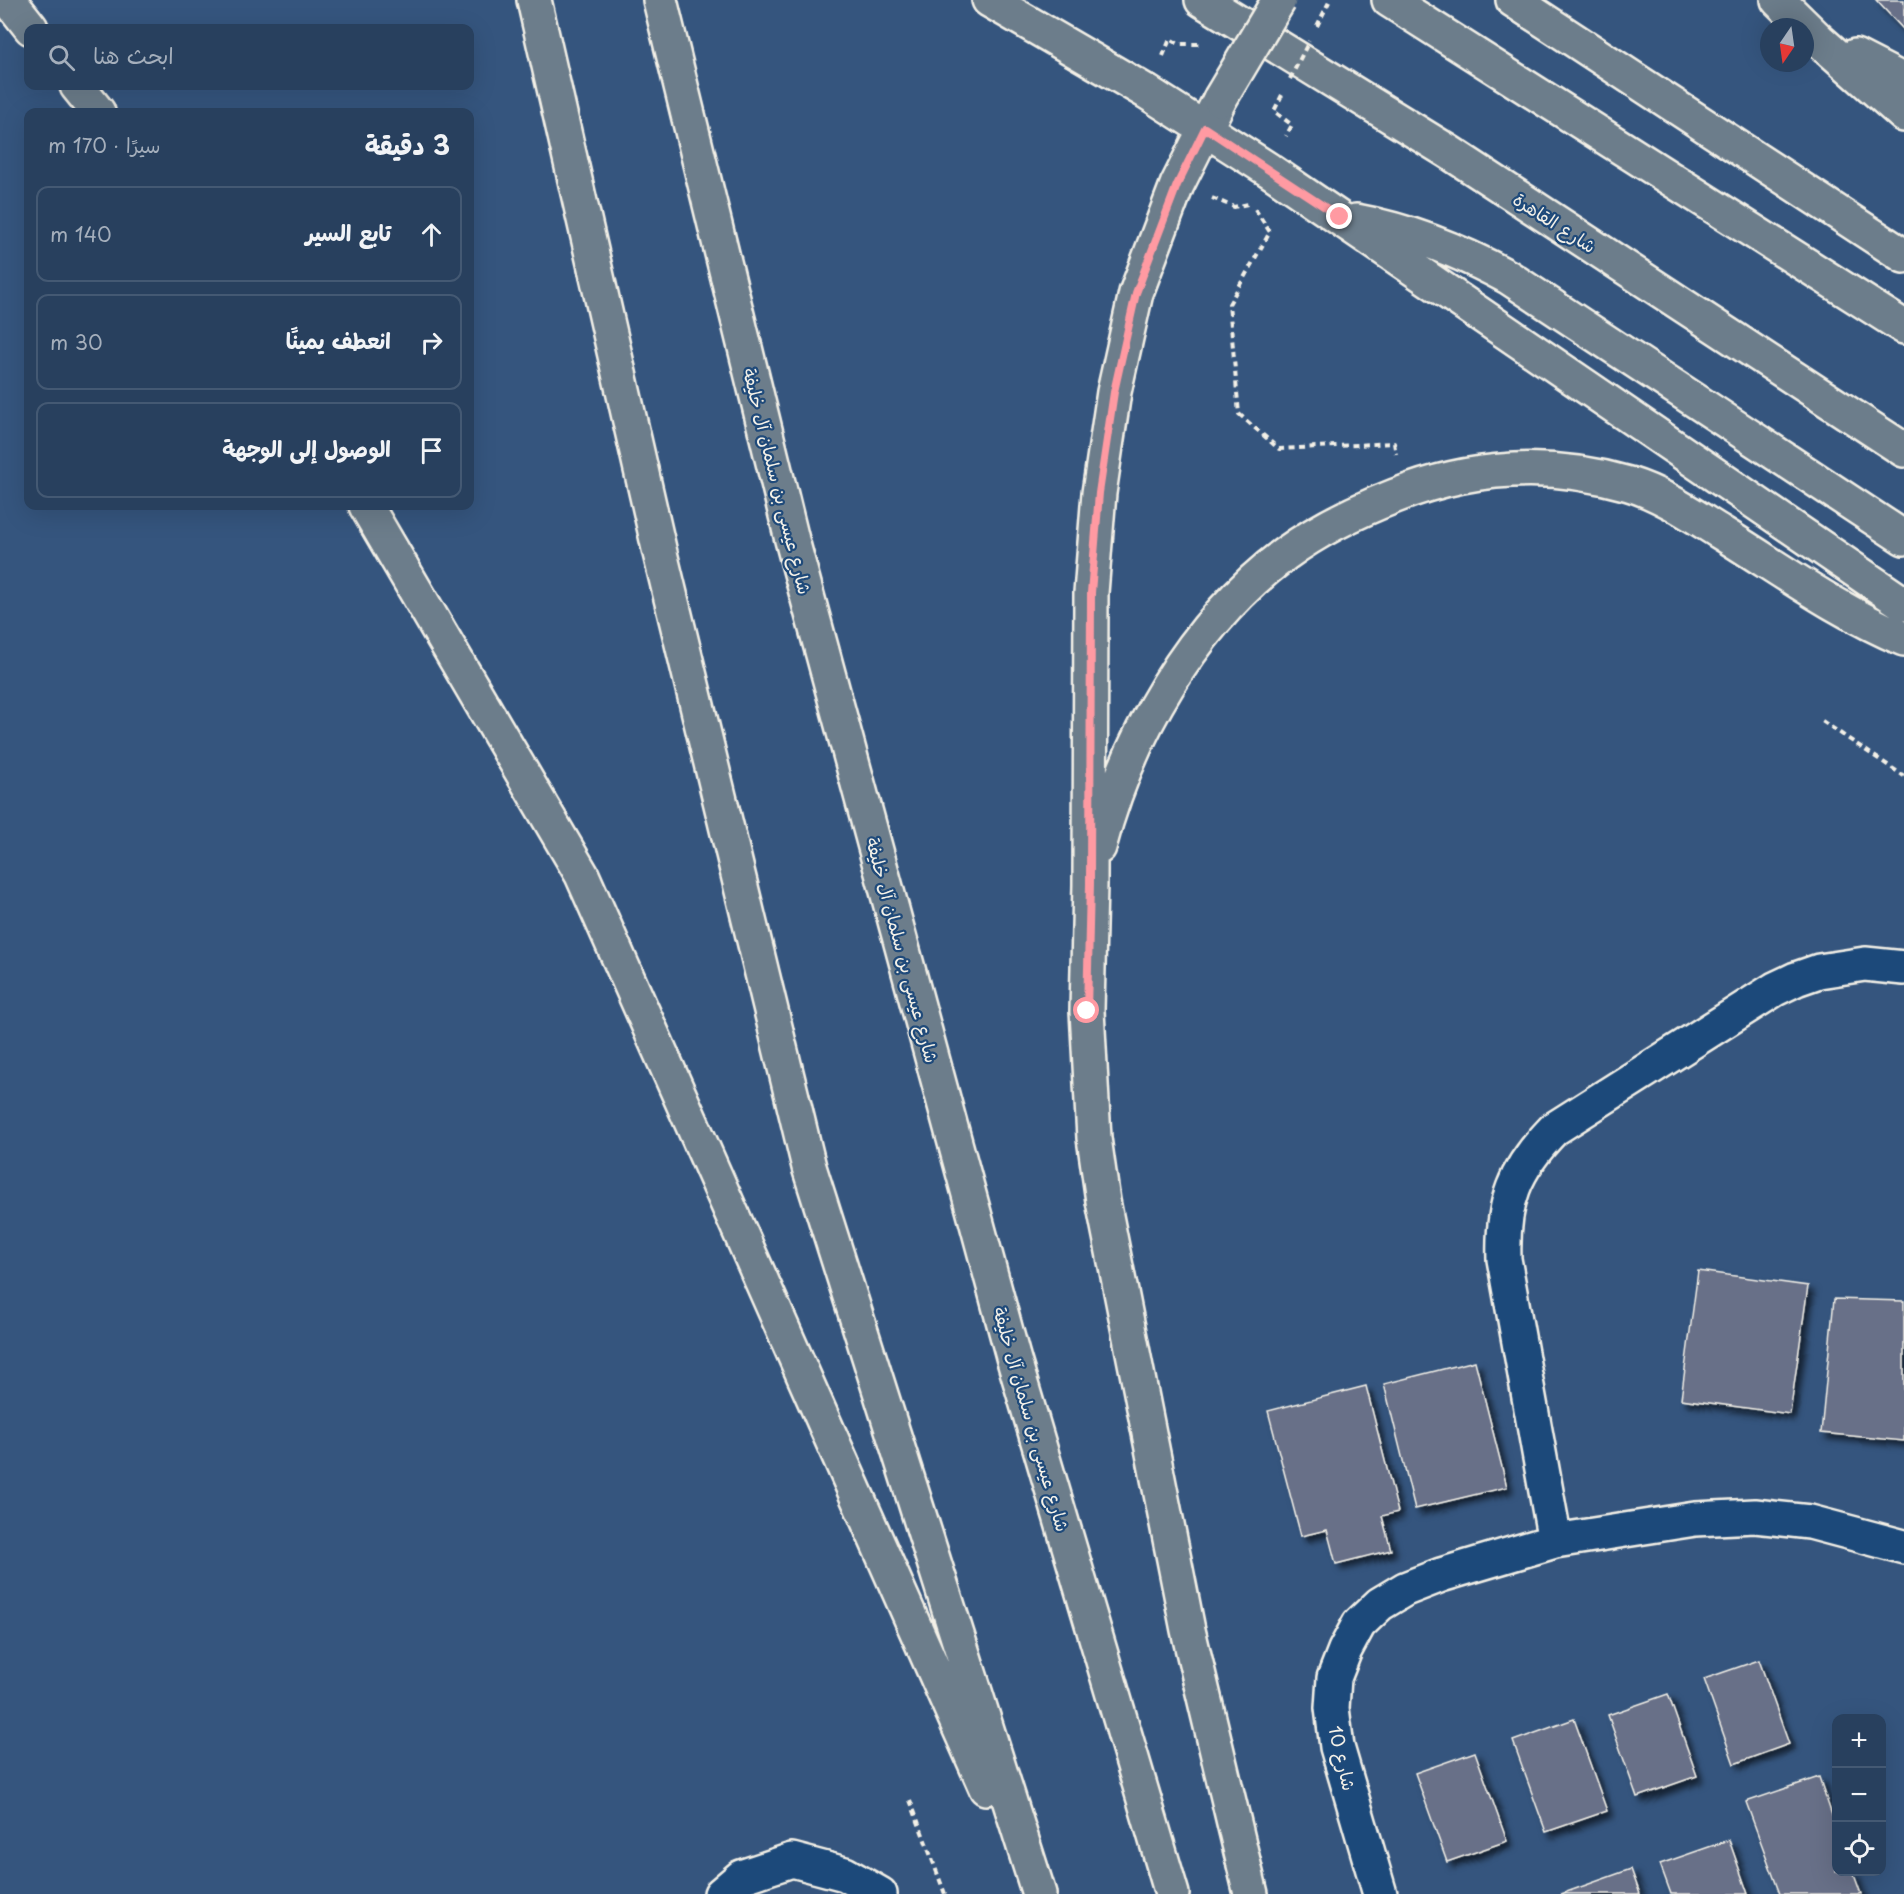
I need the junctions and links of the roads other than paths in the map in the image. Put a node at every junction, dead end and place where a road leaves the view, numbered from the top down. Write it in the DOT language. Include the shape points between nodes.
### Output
graph roads {
  1 [pos="9,0"];
  2 [pos="534,0"];
  3 [pos="660,0"];
  4 [pos="989,0"];
  5 [pos="1202,0"];
  6 [pos="1279,0"];
  7 [pos="1389,0"];
  8 [pos="1514,0"];
  9 [pos="1778,0"];
  10 [pos="28,24"];
  11 [pos="1819,40"];
  12 [pos="1904,81"];
  13 [pos="80,90"];
  14 [pos="95,108"];
  15 [pos="1904,114"];
  16 [pos="1205,128"];
  17 [pos="1340,217"];
  18 [pos="1904,256"];
  19 [pos="1904,327"];
  20 [pos="1904,450"];
  21 [pos="368,510"];
  22 [pos="1904,538"];
  23 [pos="1904,604"];
  24 [pos="1904,639"];
  25 [pos="1090,884"];
  26 [pos="1904,968"];
  27 [pos="1555,1541"];
  28 [pos="1904,1547"];
  29 [pos="721,1894"];
  30 [pos="880,1894"];
  31 [pos="1033,1894"];
  32 [pos="1039,1894"];
  33 [pos="1172,1894"];
  34 [pos="1251,1894"];
  35 [pos="1380,1894"];
  1 -- 10 [label="main road"];
  2 -- 32 [label="main road" via="663,564 809,1167"];
  3 -- 33 [label="main road, شارع عيسى بن سلمان آل خليفة" via="801,574 1013,1356"];
  4 -- 16 [label="main road"];
  5 -- 20 [label="main road, شارع القاهرة" via="1449,152"];
  6 -- 16 [label="main road, bridge"];
  7 -- 19 [label="main road"];
  8 -- 18 [label="main road"];
  9 -- 11 [label="main road"];
  11 -- 12 [label="main road"];
  11 -- 15 [label="main road"];
  13 -- 14 [label="main road"];
  16 -- 17 [label="main road"];
  16 -- 25 [label="main road" via="1177,185 1136,293 1114,392 1099,493 1091,593"];
  17 -- 22 [label="main road" via="1427,239 1508,277"];
  17 -- 23 [label="main road"];
  21 -- 31 [label="main road" via="582,875"];
  24 -- 25 [label="main road" via="1841,607 1666,498 1630,484 1574,472 1516,469 1440,480 1362,509 1313,536 1250,584 1219,616 1164,694 1139,739 1102,835"];
  25 -- 34 [label="main road" via="1088,1042 1094,1138 1103,1201 1188,1630"];
  26 -- 27 [label="street" via="1865,964 1842,967 1819,971 1775,989 1554,1129 1534,1149 1508,1202 1503,1230 1504,1259"];
  27 -- 28 [label="street, شارع 10" via="1695,1519 1755,1516 1810,1522"];
  27 -- 35 [label="street, شارع 10" via="1405,1589 1380,1604 1359,1624 1345,1650 1334,1678 1332,1708 1337,1747"];
  29 -- 30 [label="street" via="741,1877 792,1860 845,1874"];
}
